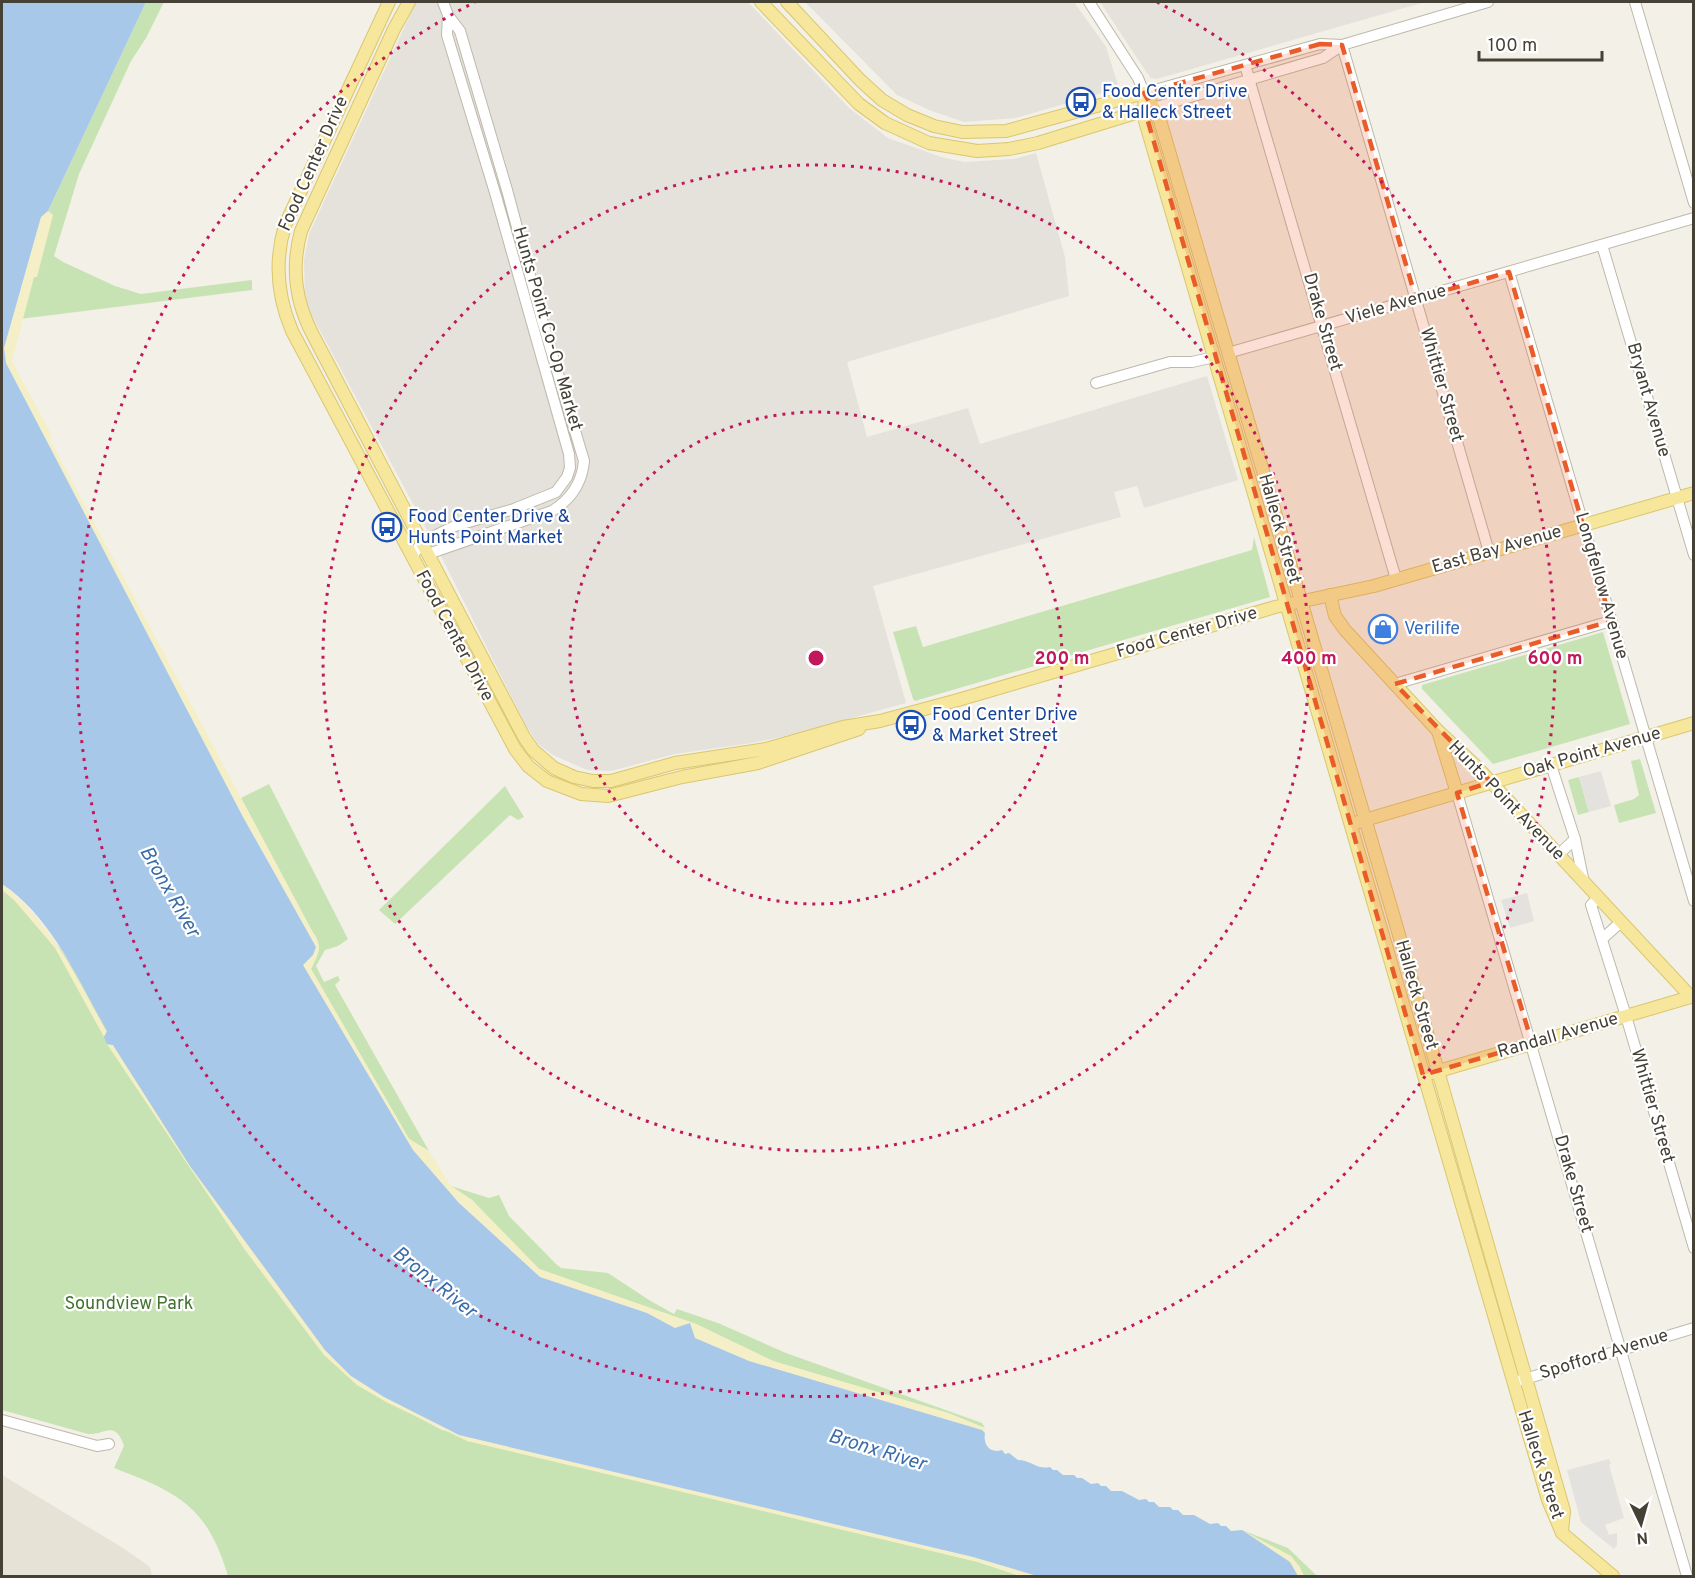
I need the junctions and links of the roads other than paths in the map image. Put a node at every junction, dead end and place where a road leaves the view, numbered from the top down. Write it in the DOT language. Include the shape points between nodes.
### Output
graph roads {
  1 [pos="388,2"];
  2 [pos="403,2"];
  3 [pos="409,2"];
  4 [pos="443,2"];
  5 [pos="762,2"];
  6 [pos="771,2"];
  7 [pos="787,2"];
  8 [pos="1089,2"];
  9 [pos="1488,2"];
  10 [pos="1635,2"];
  11 [pos="448,15"];
  12 [pos="394,29"];
  13 [pos="796,38"];
  14 [pos="1342,45"];
  15 [pos="1245,65"];
  16 [pos="1250,79"];
  17 [pos="1144,93"];
  18 [pos="1149,109"];
  19 [pos="1694,203"];
  20 [pos="1694,218"];
  21 [pos="1602,245"];
  22 [pos="1509,272"];
  23 [pos="1416,299"];
  24 [pos="1323,326"];
  25 [pos="1228,353"];
  26 [pos="1214,357"];
  27 [pos="1096,383"];
  28 [pos="1694,493"];
  29 [pos="1677,497"];
  30 [pos="1583,525"];
  31 [pos="422,542"];
  32 [pos="1489,552"];
  33 [pos="428,554"];
  34 [pos="1694,555"];
  35 [pos="412,557"];
  36 [pos="1396,579"];
  37 [pos="1330,595"];
  38 [pos="1299,602"];
  39 [pos="1286,604"];
  40 [pos="446,621"];
  41 [pos="1611,621"];
  42 [pos="1395,684"];
  43 [pos="502,696"];
  44 [pos="880,721"];
  45 [pos="1694,723"];
  46 [pos="1438,731"];
  47 [pos="1646,737"];
  48 [pos="1551,765"];
  49 [pos="1491,782"];
  50 [pos="1456,793"];
  51 [pos="1365,820"];
  52 [pos="1352,824"];
  53 [pos="1575,839"];
  54 [pos="1558,855"];
  55 [pos="1584,883"];
  56 [pos="1598,898"];
  57 [pos="1694,901"];
  58 [pos="1621,922"];
  59 [pos="1602,939"];
  60 [pos="1693,998"];
  61 [pos="1626,1016"];
  62 [pos="1532,1043"];
  63 [pos="1438,1071"];
  64 [pos="1423,1075"];
  65 [pos="1694,1248"];
  66 [pos="1694,1328"];
  67 [pos="1621,1350"];
  68 [pos="1520,1380"];
  69 [pos="2,1420"];
  70 [pos="109,1444"];
  71 [pos="1613,1576"];
  72 [pos="1687,1576"];
  1 -- 35 [label="main road, Food Center Drive" via="289,215 280,244 278,283 292,332"];
  2 -- 12 [label="main road"];
  3 -- 12 [label="main road, Food Center Drive"];
  4 -- 11 [label="street, Hunts Point Co-Op Market"];
  5 -- 13 [label="main road"];
  6 -- 13 [label="main road"];
  7 -- 17 [label="main road" via="882,100 934,126 977,133 1006,131"];
  8 -- 17 [label="street"];
  9 -- 14 [label="street"];
  10 -- 19 [label="street"];
  11 -- 31 [label="street, Hunts Point Co-Op Market" via="447,35 496,196 570,468 556,492 455,526"];
  11 -- 33 [label="street, Hunts Point Co-Op Market" via="460,31 584,461 569,498 552,511"];
  12 -- 31 [label="main road, Food Center Drive" via="301,231 295,257 295,284 309,329"];
  13 -- 18 [label="main road" via="870,114 913,138 944,147 1009,149"];
  14 -- 15 [label="street" via="1320,44"];
  14 -- 16 [label="street" via="1323,58"];
  14 -- 23 [label="street, Whittier Street"];
  15 -- 16 [label="street, Drake Street"];
  15 -- 17 [label="street"];
  16 -- 18 [label="street"];
  16 -- 24 [label="street, Drake Street"];
  17 -- 18 [label="main road"];
  18 -- 25 [label="main road, Halleck Street" via="1161,124"];
  18 -- 26 [label="main road, Halleck Street" via="1145,122"];
  20 -- 21 [label="street, Viele Avenue"];
  21 -- 22 [label="street, Viele Avenue"];
  21 -- 29 [label="street, Bryant Avenue"];
  22 -- 23 [label="street, Viele Avenue"];
  22 -- 30 [label="street, Longfellow Avenue"];
  23 -- 24 [label="street, Viele Avenue"];
  23 -- 32 [label="street, Whittier Street"];
  24 -- 25 [label="street, Viele Avenue"];
  24 -- 36 [label="street, Drake Street"];
  25 -- 26 [label="main road, Viele Avenue"];
  25 -- 38 [label="main road, Halleck Street"];
  26 -- 27 [label="street, Viele Avenue" via="1170,362"];
  26 -- 39 [label="main road, Halleck Street"];
  28 -- 29 [label="main road, East Bay Avenue"];
  29 -- 30 [label="main road, East Bay Avenue"];
  29 -- 34 [label="street, Bryant Avenue"];
  30 -- 32 [label="main road, East Bay Avenue"];
  30 -- 41 [label="street, Longfellow Avenue"];
  31 -- 33 [label="main road, Food Center Drive"];
  31 -- 35 [label="street"];
  32 -- 36 [label="main road, East Bay Avenue"];
  33 -- 43 [label="main road, Food Center Drive"];
  35 -- 40 [label="main road, Food Center Drive"];
  36 -- 37 [label="main road, East Bay Avenue"];
  37 -- 38 [label="main road, East Bay Avenue"];
  37 -- 42 [label="main road, Hunts Point Avenue" via="1335,616 1345,630"];
  38 -- 39 [label="main road, Food Center Drive"];
  38 -- 51 [label="main road, Halleck Street"];
  39 -- 44 [label="main road, Food Center Drive"];
  39 -- 52 [label="main road, Halleck Street"];
  40 -- 43 [label="main road"];
  40 -- 44 [label="main road, Food Center Drive" via="521,759 547,781 581,794 617,795 682,777 751,765"];
  41 -- 42 [label="street"];
  41 -- 47 [label="street, Longfellow Avenue"];
  42 -- 46 [label="main road, Hunts Point Avenue"];
  43 -- 44 [label="main road, Food Center Drive" via="540,757 563,773 593,781 611,781 675,763 766,749"];
  45 -- 47 [label="main road, Oak Point Avenue"];
  46 -- 49 [label="main road, Hunts Point Avenue"];
  46 -- 50 [label="main road"];
  47 -- 48 [label="main road, Oak Point Avenue"];
  47 -- 57 [label="street, Longfellow Avenue"];
  48 -- 49 [label="main road, Oak Point Avenue"];
  48 -- 53 [label="street"];
  49 -- 50 [label="main road, Oak Point Avenue"];
  49 -- 54 [label="main road, Hunts Point Avenue"];
  50 -- 51 [label="main road, Oak Point Avenue"];
  50 -- 62 [label="street, Drake Street"];
  51 -- 52 [label="main road, Oak Point Avenue"];
  51 -- 63 [label="main road, Halleck Street"];
  52 -- 64 [label="main road, Halleck Street"];
  53 -- 54 [label="street"];
  53 -- 55 [label="street"];
  54 -- 55 [label="main road, Hunts Point Avenue"];
  55 -- 56 [label="main road, Hunts Point Avenue"];
  56 -- 58 [label="main road, Hunts Point Avenue"];
  56 -- 59 [label="street, Whittier Street" via="1591,905"];
  58 -- 59 [label="street"];
  58 -- 60 [label="main road, Hunts Point Avenue"];
  59 -- 61 [label="street, Whittier Street"];
  60 -- 61 [label="main road, Randall Avenue"];
  61 -- 62 [label="main road, Randall Avenue"];
  61 -- 65 [label="street, Whittier Street"];
  62 -- 63 [label="main road, Randall Avenue"];
  62 -- 67 [label="street, Drake Street"];
  63 -- 64 [label="main road, Randall Avenue"];
  63 -- 68 [label="main road, Halleck Street"];
  64 -- 68 [label="main road, Halleck Street"];
  66 -- 67 [label="street, Spofford Avenue"];
  67 -- 68 [label="street, Spofford Avenue"];
  67 -- 72 [label="street, Drake Street"];
  68 -- 71 [label="main road, Halleck Street" via="1564,1511 1562,1533"];
  69 -- 70 [label="street" via="97,1446"];
}
